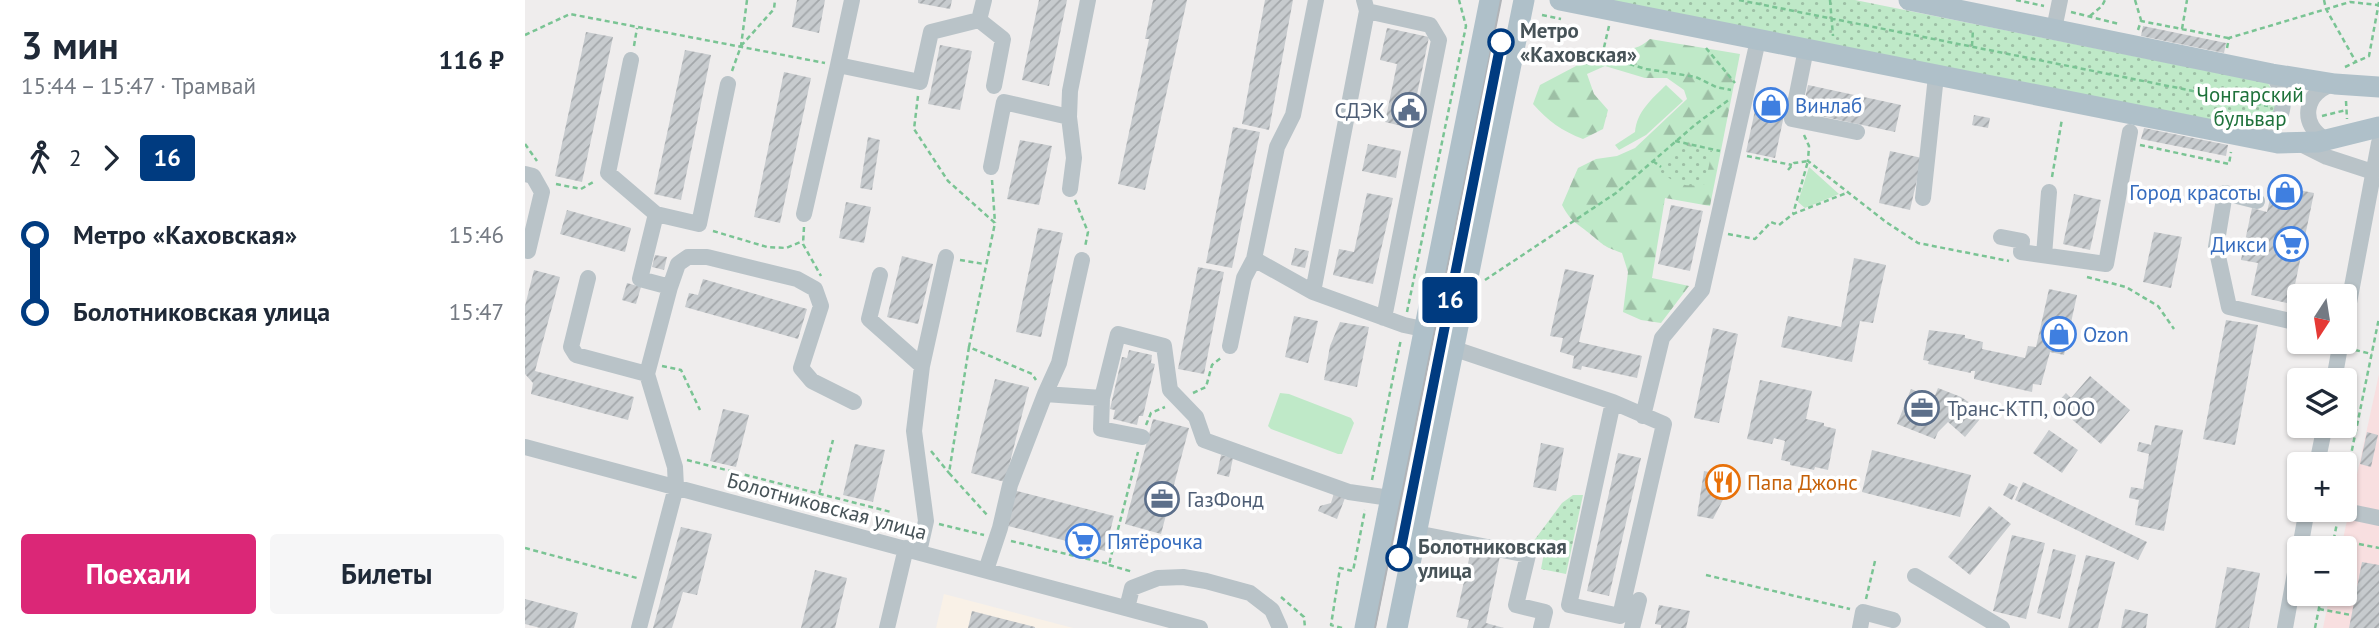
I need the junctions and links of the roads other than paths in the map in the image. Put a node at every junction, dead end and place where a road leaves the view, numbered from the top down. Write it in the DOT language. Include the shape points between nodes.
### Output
graph roads {
  1 [pos="852,0"];
  2 [pos="984,0"];
  3 [pos="1088,0"];
  4 [pos="1317,0"];
  5 [pos="1490,0"];
  6 [pos="1524,0"];
  7 [pos="1909,0"];
  8 [pos="2060,0"];
  9 [pos="1962,5"];
  10 [pos="1365,6"];
  11 [pos="1561,10"];
  12 [pos="979,20"];
  13 [pos="2054,29"];
  14 [pos="1758,40"];
  15 [pos="1806,50"];
  16 [pos="631,60"];
  17 [pos="838,65"];
  18 [pos="2273,74"];
  19 [pos="1935,76"];
  20 [pos="2339,76"];
  21 [pos="728,84"];
  22 [pos="994,86"];
  23 [pos="2379,87"];
  24 [pos="1069,117"];
  25 [pos="2379,127"];
  26 [pos="1857,132"];
  27 [pos="2132,138"];
  28 [pos="2260,139"];
  29 [pos="2327,140"];
  30 [pos="2379,143"];
  31 [pos="2301,144"];
  32 [pos="991,167"];
  33 [pos="531,169"];
  34 [pos="2373,172"];
  35 [pos="1070,189"];
  36 [pos="2049,192"];
  37 [pos="1923,198"];
  38 [pos="2257,201"];
  39 [pos="656,214"];
  40 [pos="804,214"];
  41 [pos="2001,237"];
  42 [pos="2371,239"];
  43 [pos="525,250"];
  44 [pos="2044,255"];
  45 [pos="946,257"];
  46 [pos="1254,259"];
  47 [pos="1083,260"];
  48 [pos="880,275"];
  49 [pos="587,278"];
  50 [pos="2357,285"];
  51 [pos="670,287"];
  52 [pos="1313,292"];
  53 [pos="1384,318"];
  54 [pos="2287,320"];
  55 [pos="1423,328"];
  56 [pos="1455,349"];
  57 [pos="1229,350"];
  58 [pos="922,366"];
  59 [pos="648,369"];
  60 [pos="1045,394"];
  61 [pos="1102,398"];
  62 [pos="854,402"];
  63 [pos="1613,402"];
  64 [pos="1643,416"];
  65 [pos="1142,437"];
  66 [pos="525,446"];
  67 [pos="675,487"];
  68 [pos="1390,498"];
  69 [pos="2357,514"];
  70 [pos="2379,518"];
  71 [pos="1416,533"];
  72 [pos="913,550"];
  73 [pos="986,570"];
  74 [pos="1915,576"];
  75 [pos="1639,600"];
  76 [pos="1569,605"];
  77 [pos="2289,606"];
  78 [pos="1127,608"];
  79 [pos="1543,620"];
  80 [pos="1862,620"];
  81 [pos="1893,620"];
  82 [pos="639,628"];
  83 [pos="887,628"];
  84 [pos="1200,628"];
  85 [pos="1280,628"];
  86 [pos="1365,628"];
  87 [pos="1397,628"];
  88 [pos="1632,628"];
  89 [pos="2002,628"];
  90 [pos="2285,628"];
  1 -- 17 [label="street"];
  2 -- 12 [label="street"];
  3 -- 24 [label="street"];
  4 -- 46 [label="street" via="1293,115 1277,147"];
  5 -- 55 [label="main road"];
  6 -- 56 [label="main road"];
  7 -- 9 [label="main road"];
  8 -- 13 [label="street"];
  9 -- 13 [label="main road"];
  10 -- 52 [label="street"];
  10 -- 53 [label="street" via="1430,25 1439,40"];
  11 -- 14 [label="main road"];
  12 -- 17 [label="street" via="931,32 920,82"];
  12 -- 22 [label="street" via="1003,39"];
  13 -- 18 [label="main road"];
  14 -- 15 [label="main road"];
  14 -- 64 [label="street" via="1702,290 1662,338"];
  15 -- 19 [label="main road"];
  15 -- 26 [label="street" via="1792,119"];
  16 -- 39 [label="street" via="608,173"];
  17 -- 40 [label="street"];
  18 -- 20 [label="main road"];
  18 -- 28 [label="street" via="2282,90 2283,109 2275,127"];
  19 -- 28 [label="main road"];
  19 -- 37 [label="street"];
  20 -- 23 [label="main road"];
  20 -- 29 [label="street" via="2320,89 2308,109 2310,125"];
  21 -- 39 [label="street" via="699,224"];
  24 -- 32 [label="street" via="1004,102"];
  24 -- 35 [label="street" via="1075,158"];
  25 -- 29 [label="main road"];
  27 -- 44 [label="street" via="2106,264"];
  28 -- 31 [label="main road"];
  29 -- 31 [label="main road"];
  30 -- 34 [label="street"];
  31 -- 34 [label="street"];
  33 -- 43 [label="street" via="542,192"];
  34 -- 42 [label="street"];
  36 -- 44 [label="street"];
  38 -- 54 [label="street" via="2225,193 2216,247 2229,307"];
  39 -- 51 [label="street" via="640,279"];
  41 -- 44 [label="street" via="2022,241 2021,251"];
  42 -- 50 [label="street"];
  45 -- 58 [label="street"];
  46 -- 52 [label="street"];
  46 -- 57 [label="street" via="1244,278"];
  47 -- 60 [label="street" via="1059,363"];
  48 -- 58 [label="street" via="869,319"];
  49 -- 59 [label="street" via="571,347 576,355"];
  51 -- 59 [label="street"];
  51 -- 62 [label="street" via="678,264 698,257 758,268 815,289 821,306 801,368 812,381"];
  52 -- 53 [label="street"];
  53 -- 55 [label="street"];
  55 -- 68 [label="main road"];
  56 -- 63 [label="street"];
  56 -- 71 [label="main road"];
  58 -- 72 [label="street" via="914,431 926,521"];
  59 -- 67 [label="street" via="675,467"];
  60 -- 61 [label="street"];
  60 -- 73 [label="street" via="1010,485 1003,536"];
  61 -- 65 [label="street" via="1101,429"];
  61 -- 68 [label="street" via="1118,334 1164,346 1170,390 1196,417 1204,440 1349,492"];
  63 -- 64 [label="street"];
  63 -- 76 [label="street"];
  64 -- 76 [label="street" via="1664,424 1620,616"];
  66 -- 67 [label="street, Болотниковская улица"];
  67 -- 72 [label="street, Болотниковская улица"];
  67 -- 82 [label="street"];
  68 -- 86 [label="main road"];
  69 -- 70 [label="street"];
  71 -- 79 [label="street" via="1528,555 1516,606"];
  71 -- 87 [label="main road"];
  72 -- 73 [label="street, Болотниковская улица"];
  72 -- 83 [label="street"];
  73 -- 78 [label="street, Болотниковская улица"];
  74 -- 89 [label="street"];
  75 -- 88 [label="street"];
  76 -- 79 [label="street"];
  77 -- 90 [label="street"];
  78 -- 84 [label="street, Болотниковская улица"];
  78 -- 85 [label="street" via="1132,588 1183,577 1250,593 1272,610"];
  80 -- 81 [label="street"];
}
